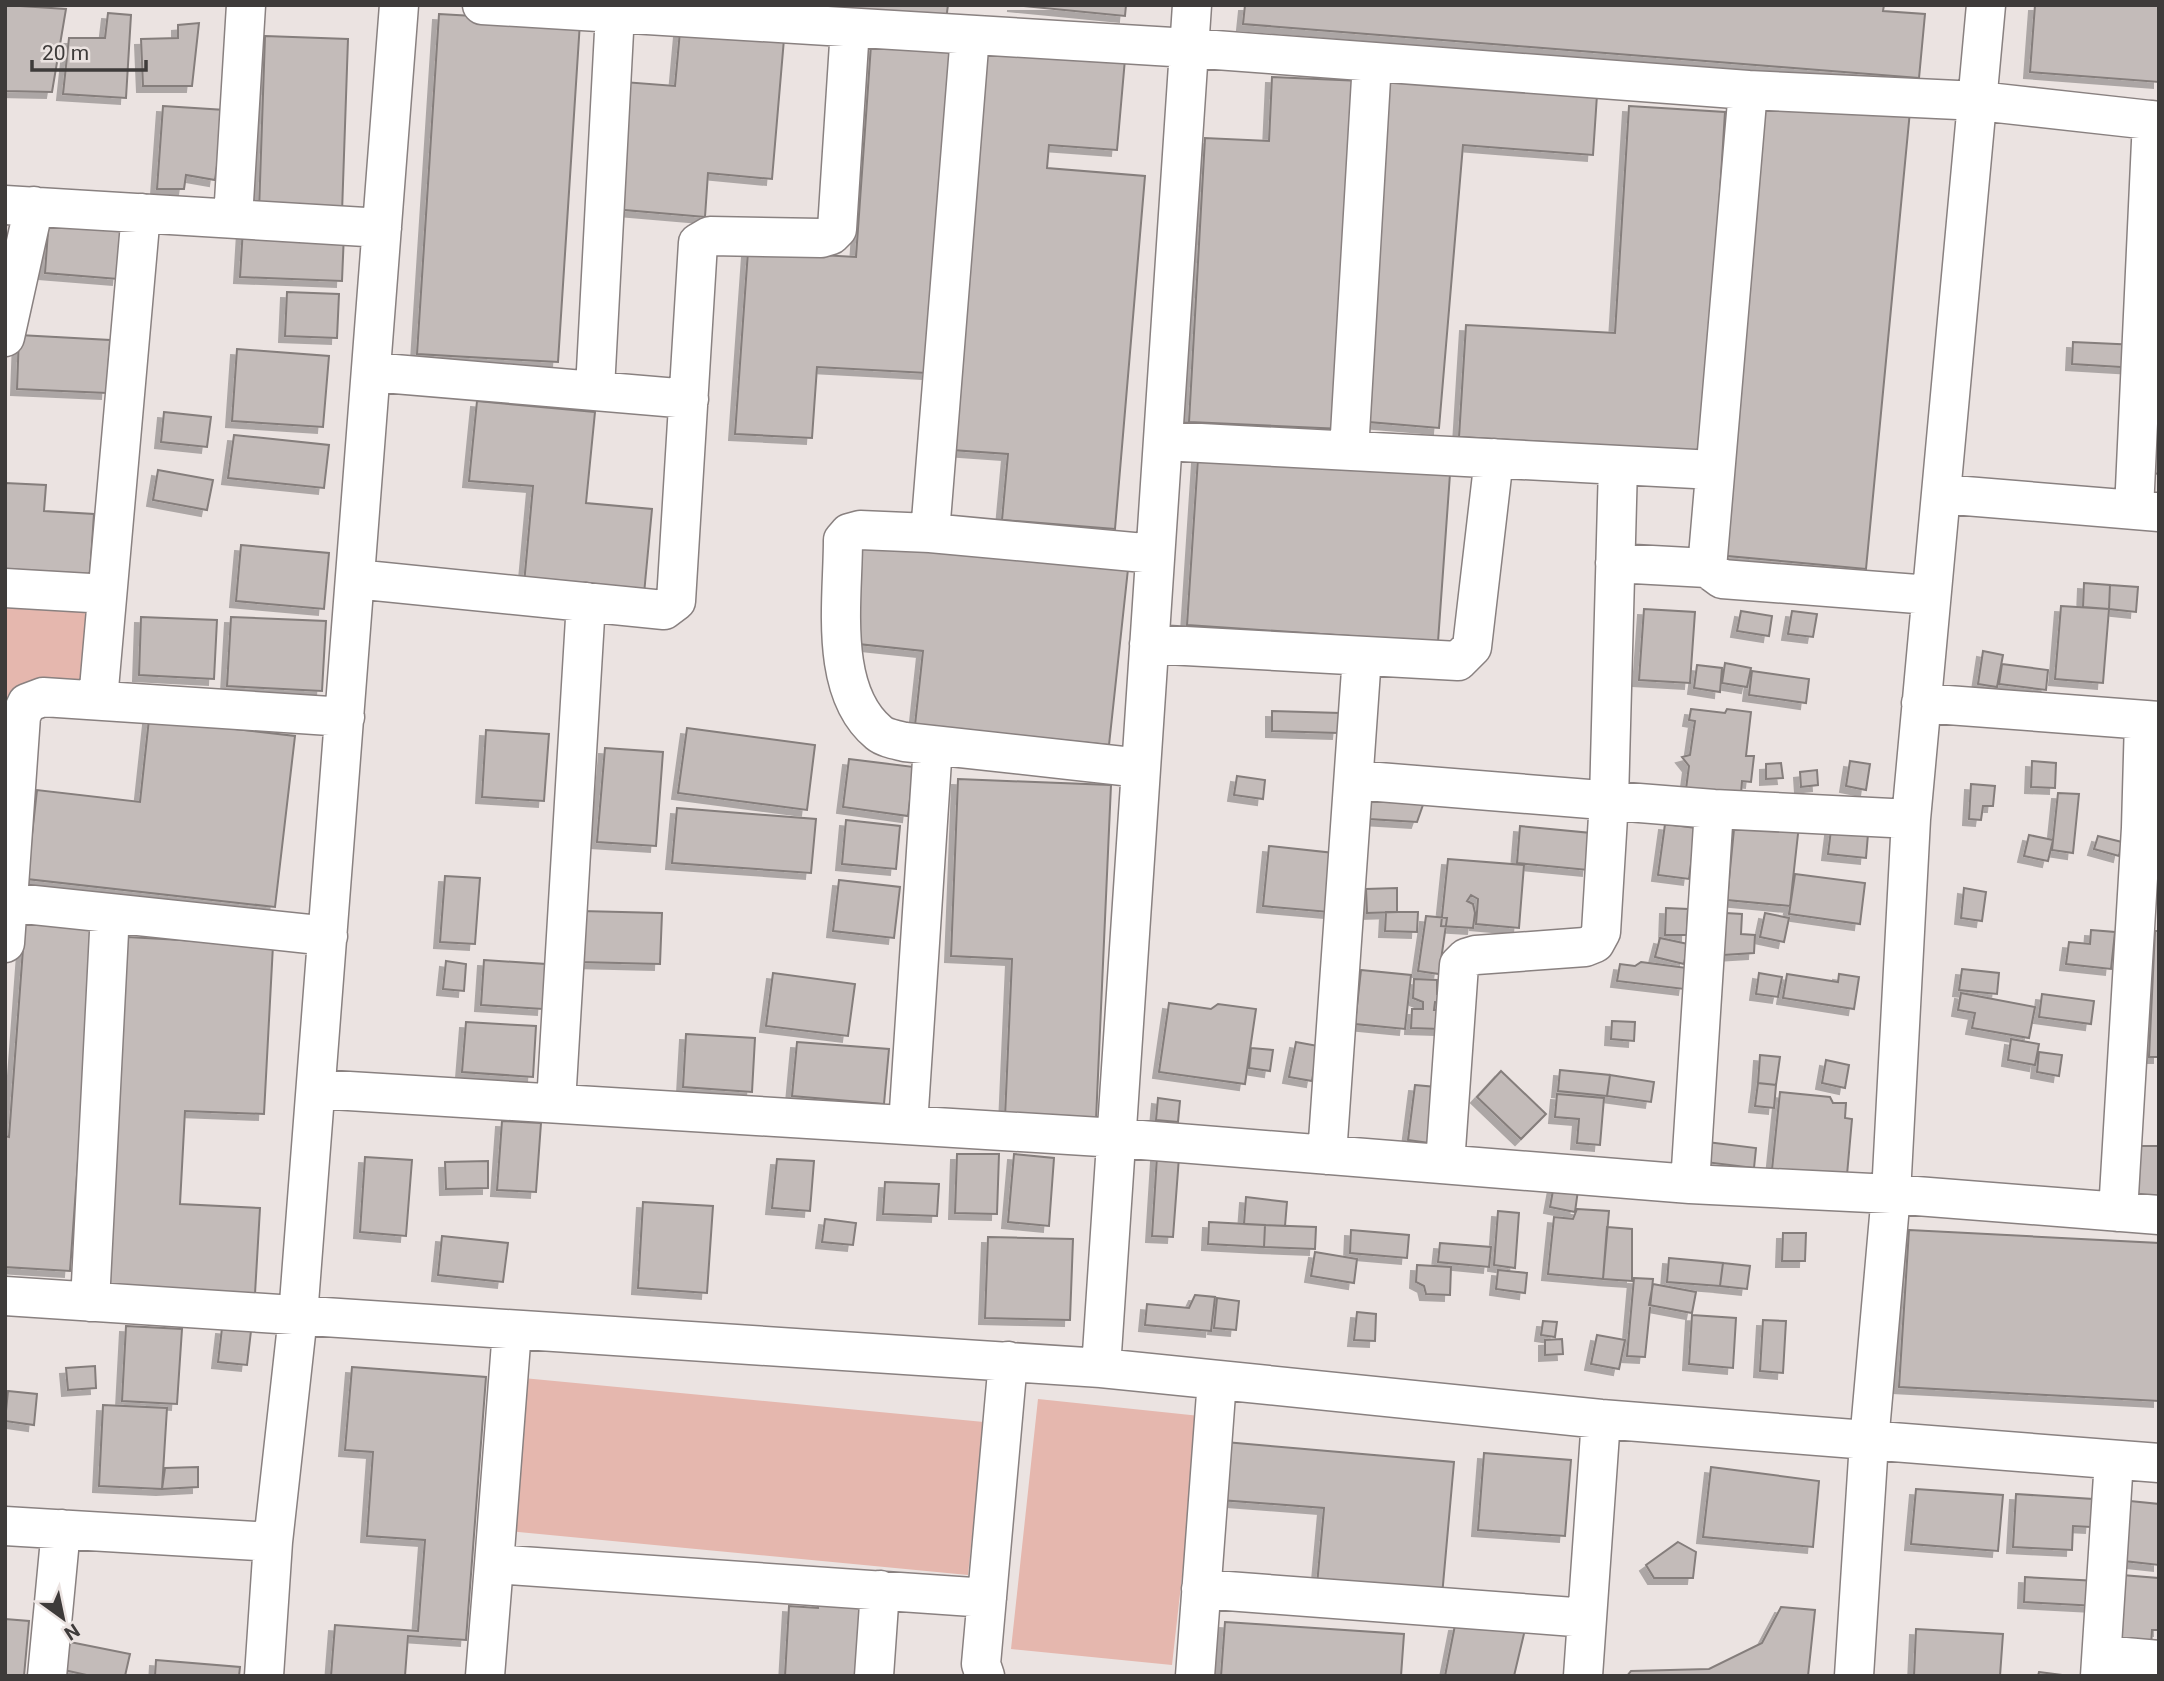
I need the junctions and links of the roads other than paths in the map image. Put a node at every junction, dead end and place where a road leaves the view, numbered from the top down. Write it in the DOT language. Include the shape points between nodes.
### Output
graph roads {
  1 [pos="246,5"];
  2 [pos="399,5"];
  3 [pos="482,5"];
  4 [pos="1192,5"];
  5 [pos="1986,5"];
  6 [pos="615,13"];
  7 [pos="850,28"];
  8 [pos="970,35"];
  9 [pos="1189,48"];
  10 [pos="1372,62"];
  11 [pos="1748,90"];
  12 [pos="1979,101"];
  13 [pos="2155,121"];
  14 [pos="19,205"];
  15 [pos="141,213"];
  16 [pos="233,218"];
  17 [pos="382,228"];
  18 [pos="5,337"];
  19 [pos="371,372"];
  20 [pos="595,388"];
  21 [pos="689,399"];
  22 [pos="1163,441"];
  23 [pos="1349,451"];
  24 [pos="1494,458"];
  25 [pos="1618,465"];
  26 [pos="1714,470"];
  27 [pos="1941,494"];
  28 [pos="2146,511"];
  29 [pos="930,533"];
  30 [pos="1155,554"];
  31 [pos="1615,563"];
  32 [pos="1707,568"];
  33 [pos="355,579"];
  34 [pos="5,587"];
  35 [pos="107,594"];
  36 [pos="1930,594"];
  37 [pos="586,602"];
  38 [pos="1149,644"];
  39 [pos="1362,656"];
  40 [pos="97,700"];
  41 [pos="1921,704"];
  42 [pos="345,717"];
  43 [pos="2151,720"];
  44 [pos="933,745"];
  45 [pos="1141,768"];
  46 [pos="1354,780"];
  47 [pos="1609,800"];
  48 [pos="1714,809"];
  49 [pos="1911,819"];
  50 [pos="2150,829"];
  51 [pos="8,902"];
  52 [pos="110,913"];
  53 [pos="328,936"];
  54 [pos="5,943"];
  55 [pos="316,1089"];
  56 [pos="556,1103"];
  57 [pos="908,1125"];
  58 [pos="1117,1138"];
  59 [pos="1327,1155"];
  60 [pos="1445,1164"];
  61 [pos="1690,1184"];
  62 [pos="1891,1194"];
  63 [pos="2118,1212"];
  64 [pos="2159,1215"];
  65 [pos="5,1297"];
  66 [pos="90,1302"];
  67 [pos="298,1316"];
  68 [pos="512,1330"];
  69 [pos="1008,1361"];
  70 [pos="1101,1368"];
  71 [pos="1217,1380"];
  72 [pos="1601,1419"];
  73 [pos="1869,1442"];
  74 [pos="2114,1460"];
  75 [pos="2159,1463"];
  76 [pos="5,1526"];
  77 [pos="61,1529"];
  78 [pos="273,1542"];
  79 [pos="494,1564"];
  80 [pos="1201,1589"];
  81 [pos="880,1590"];
  82 [pos="987,1598"];
  83 [pos="1587,1618"];
  84 [pos="2159,1660"];
  85 [pos="2101,1666"];
  86 [pos="47,1676"];
  87 [pos="264,1676"];
  88 [pos="485,1676"];
  89 [pos="874,1676"];
  90 [pos="985,1676"];
  91 [pos="1195,1676"];
  92 [pos="1583,1676"];
  93 [pos="1854,1676"];
  1 -- 16 [label="street"];
  2 -- 17 [label="street"];
  3 -- 6 [label="street"];
  4 -- 9 [label="street"];
  5 -- 12 [label="street"];
  6 -- 7 [label="street"];
  6 -- 20 [label="street"];
  7 -- 8 [label="street"];
  7 -- 21 [label="street" via="837,229 821,238 710,236 698,243"];
  8 -- 9 [label="street"];
  8 -- 29 [label="street"];
  9 -- 10 [label="street"];
  9 -- 22 [label="street"];
  10 -- 11 [label="street"];
  10 -- 23 [label="street"];
  11 -- 12 [label="street"];
  11 -- 26 [label="street"];
  12 -- 13 [label="street"];
  12 -- 27 [label="street"];
  13 -- 28 [label="street"];
  14 -- 15 [label="street"];
  14 -- 18 [label="street"];
  15 -- 16 [label="street"];
  15 -- 35 [label="street"];
  16 -- 17 [label="street"];
  17 -- 19 [label="street"];
  19 -- 20 [label="street"];
  19 -- 33 [label="street"];
  20 -- 21 [label="street"];
  21 -- 37 [label="street" via="676,601 664,610"];
  22 -- 23 [label="street"];
  22 -- 30 [label="street"];
  23 -- 24 [label="street"];
  24 -- 25 [label="street"];
  24 -- 39 [label="street" via="1468,653 1458,661"];
  25 -- 26 [label="street"];
  25 -- 31 [label="street"];
  26 -- 32 [label="street"];
  27 -- 28 [label="street"];
  27 -- 36 [label="street"];
  29 -- 30 [label="street"];
  29 -- 44 [label="street" via="860,530 843,540 843,663 848,691 881,735"];
  30 -- 38 [label="street"];
  31 -- 32 [label="street"];
  31 -- 47 [label="street"];
  32 -- 36 [label="street" via="1722,579"];
  33 -- 37 [label="street"];
  33 -- 42 [label="street"];
  34 -- 35 [label="street"];
  35 -- 40 [label="street"];
  36 -- 41 [label="street"];
  37 -- 56 [label="street"];
  38 -- 39 [label="street"];
  38 -- 45 [label="street"];
  39 -- 46 [label="street"];
  40 -- 42 [label="street"];
  40 -- 51 [label="street" via="43,697 27,703 21,716"];
  41 -- 43 [label="street"];
  41 -- 49 [label="street"];
  42 -- 53 [label="street"];
  43 -- 50 [label="street"];
  44 -- 45 [label="street"];
  44 -- 57 [label="street"];
  45 -- 58 [label="street"];
  46 -- 47 [label="street"];
  46 -- 59 [label="street"];
  47 -- 48 [label="street"];
  47 -- 60 [label="street" via="1601,932 1595,943 1476,955 1459,965"];
  48 -- 49 [label="street"];
  48 -- 61 [label="street"];
  49 -- 62 [label="street"];
  50 -- 63 [label="street"];
  51 -- 52 [label="street"];
  51 -- 54 [label="street"];
  52 -- 53 [label="street"];
  52 -- 66 [label="street"];
  53 -- 55 [label="street"];
  55 -- 56 [label="street"];
  55 -- 67 [label="street"];
  56 -- 57 [label="street"];
  57 -- 58 [label="street"];
  58 -- 59 [label="street"];
  58 -- 70 [label="street"];
  59 -- 60 [label="street"];
  60 -- 61 [label="street"];
  61 -- 62 [label="street"];
  62 -- 63 [label="street"];
  62 -- 73 [label="street"];
  63 -- 64 [label="street"];
  65 -- 66 [label="street"];
  66 -- 67 [label="street"];
  67 -- 68 [label="street"];
  67 -- 78 [label="street"];
  68 -- 69 [label="street"];
  68 -- 79 [label="street"];
  69 -- 70 [label="street"];
  69 -- 82 [label="street"];
  70 -- 71 [label="street"];
  71 -- 72 [label="street"];
  71 -- 80 [label="street"];
  72 -- 73 [label="street"];
  72 -- 83 [label="street"];
  73 -- 74 [label="street"];
  73 -- 93 [label="street"];
  74 -- 75 [label="street"];
  74 -- 85 [label="street"];
  76 -- 77 [label="street"];
  77 -- 78 [label="street"];
  77 -- 86 [label="street"];
  78 -- 87 [label="street"];
  79 -- 81 [label="street"];
  79 -- 88 [label="street"];
  80 -- 83 [label="street"];
  80 -- 91 [label="street"];
  81 -- 82 [label="street"];
  81 -- 89 [label="street"];
  82 -- 90 [label="street" via="981,1664"];
  83 -- 92 [label="street"];
  84 -- 85 [label="street"];
}
